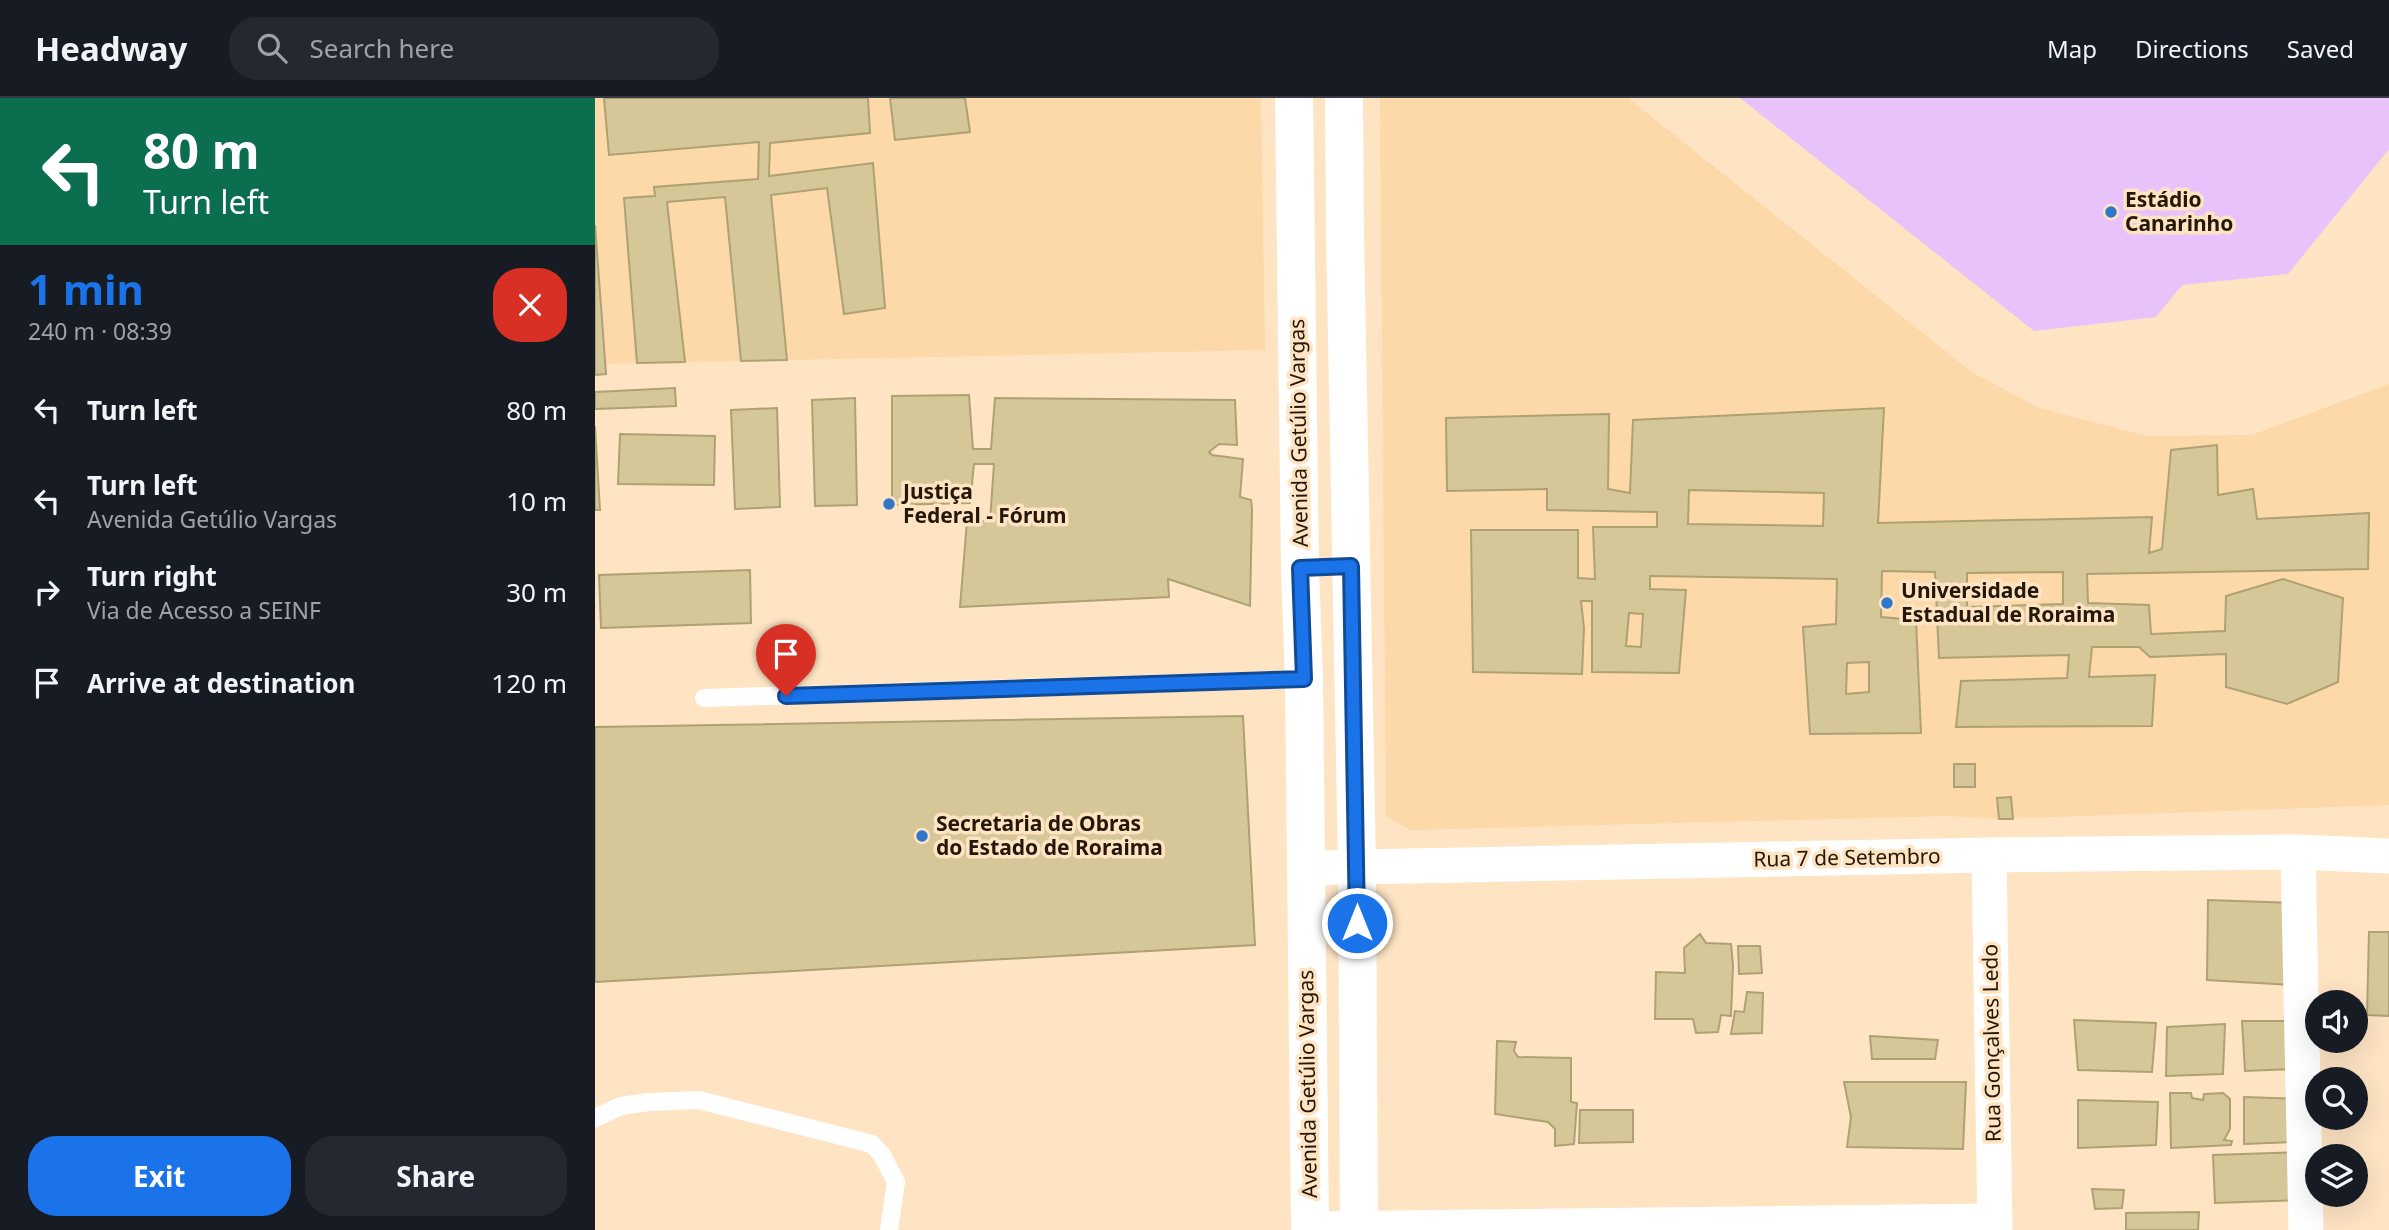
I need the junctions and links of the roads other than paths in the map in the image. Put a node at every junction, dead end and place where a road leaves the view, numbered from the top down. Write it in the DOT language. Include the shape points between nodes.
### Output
graph roads {
  1 [pos="1294,98"];
  2 [pos="1344,98"];
  3 [pos="1351,566"];
  4 [pos="1300,568"];
  5 [pos="1304,679"];
  6 [pos="704,698"];
  7 [pos="2298,852"];
  8 [pos="1989,855"];
  9 [pos="2389,856"];
  10 [pos="1357,867"];
  11 [pos="1305,868"];
  12 [pos="595,1118"];
  13 [pos="1995,1225"];
  14 [pos="1310,1229"];
  15 [pos="1359,1229"];
  16 [pos="889,1230"];
  17 [pos="2306,1230"];
  1 -- 4 [label="main road, Avenida Getúlio Vargas"];
  2 -- 3 [label="main road"];
  3 -- 4 [label="main road"];
  3 -- 10 [label="main road"];
  4 -- 5 [label="main road, Avenida Getúlio Vargas"];
  5 -- 6 [label="lane"];
  5 -- 11 [label="main road, Avenida Getúlio Vargas"];
  7 -- 8 [label="street, Rua 7 de Setembro"];
  7 -- 9 [label="street, Rua 7 de Setembro"];
  7 -- 17 [label="street"];
  8 -- 10 [label="street, Rua 7 de Setembro"];
  8 -- 13 [label="street, Rua Gonçalves Ledo"];
  10 -- 11 [label="street, Rua 7 de Setembro"];
  10 -- 15 [label="main road"];
  11 -- 14 [label="main road, Avenida Getúlio Vargas"];
  12 -- 16 [label="lane" via="621,1106 699,1100 872,1143 895,1182"];
  13 -- 15 [label="street"];
  14 -- 15 [label="street"];
}
